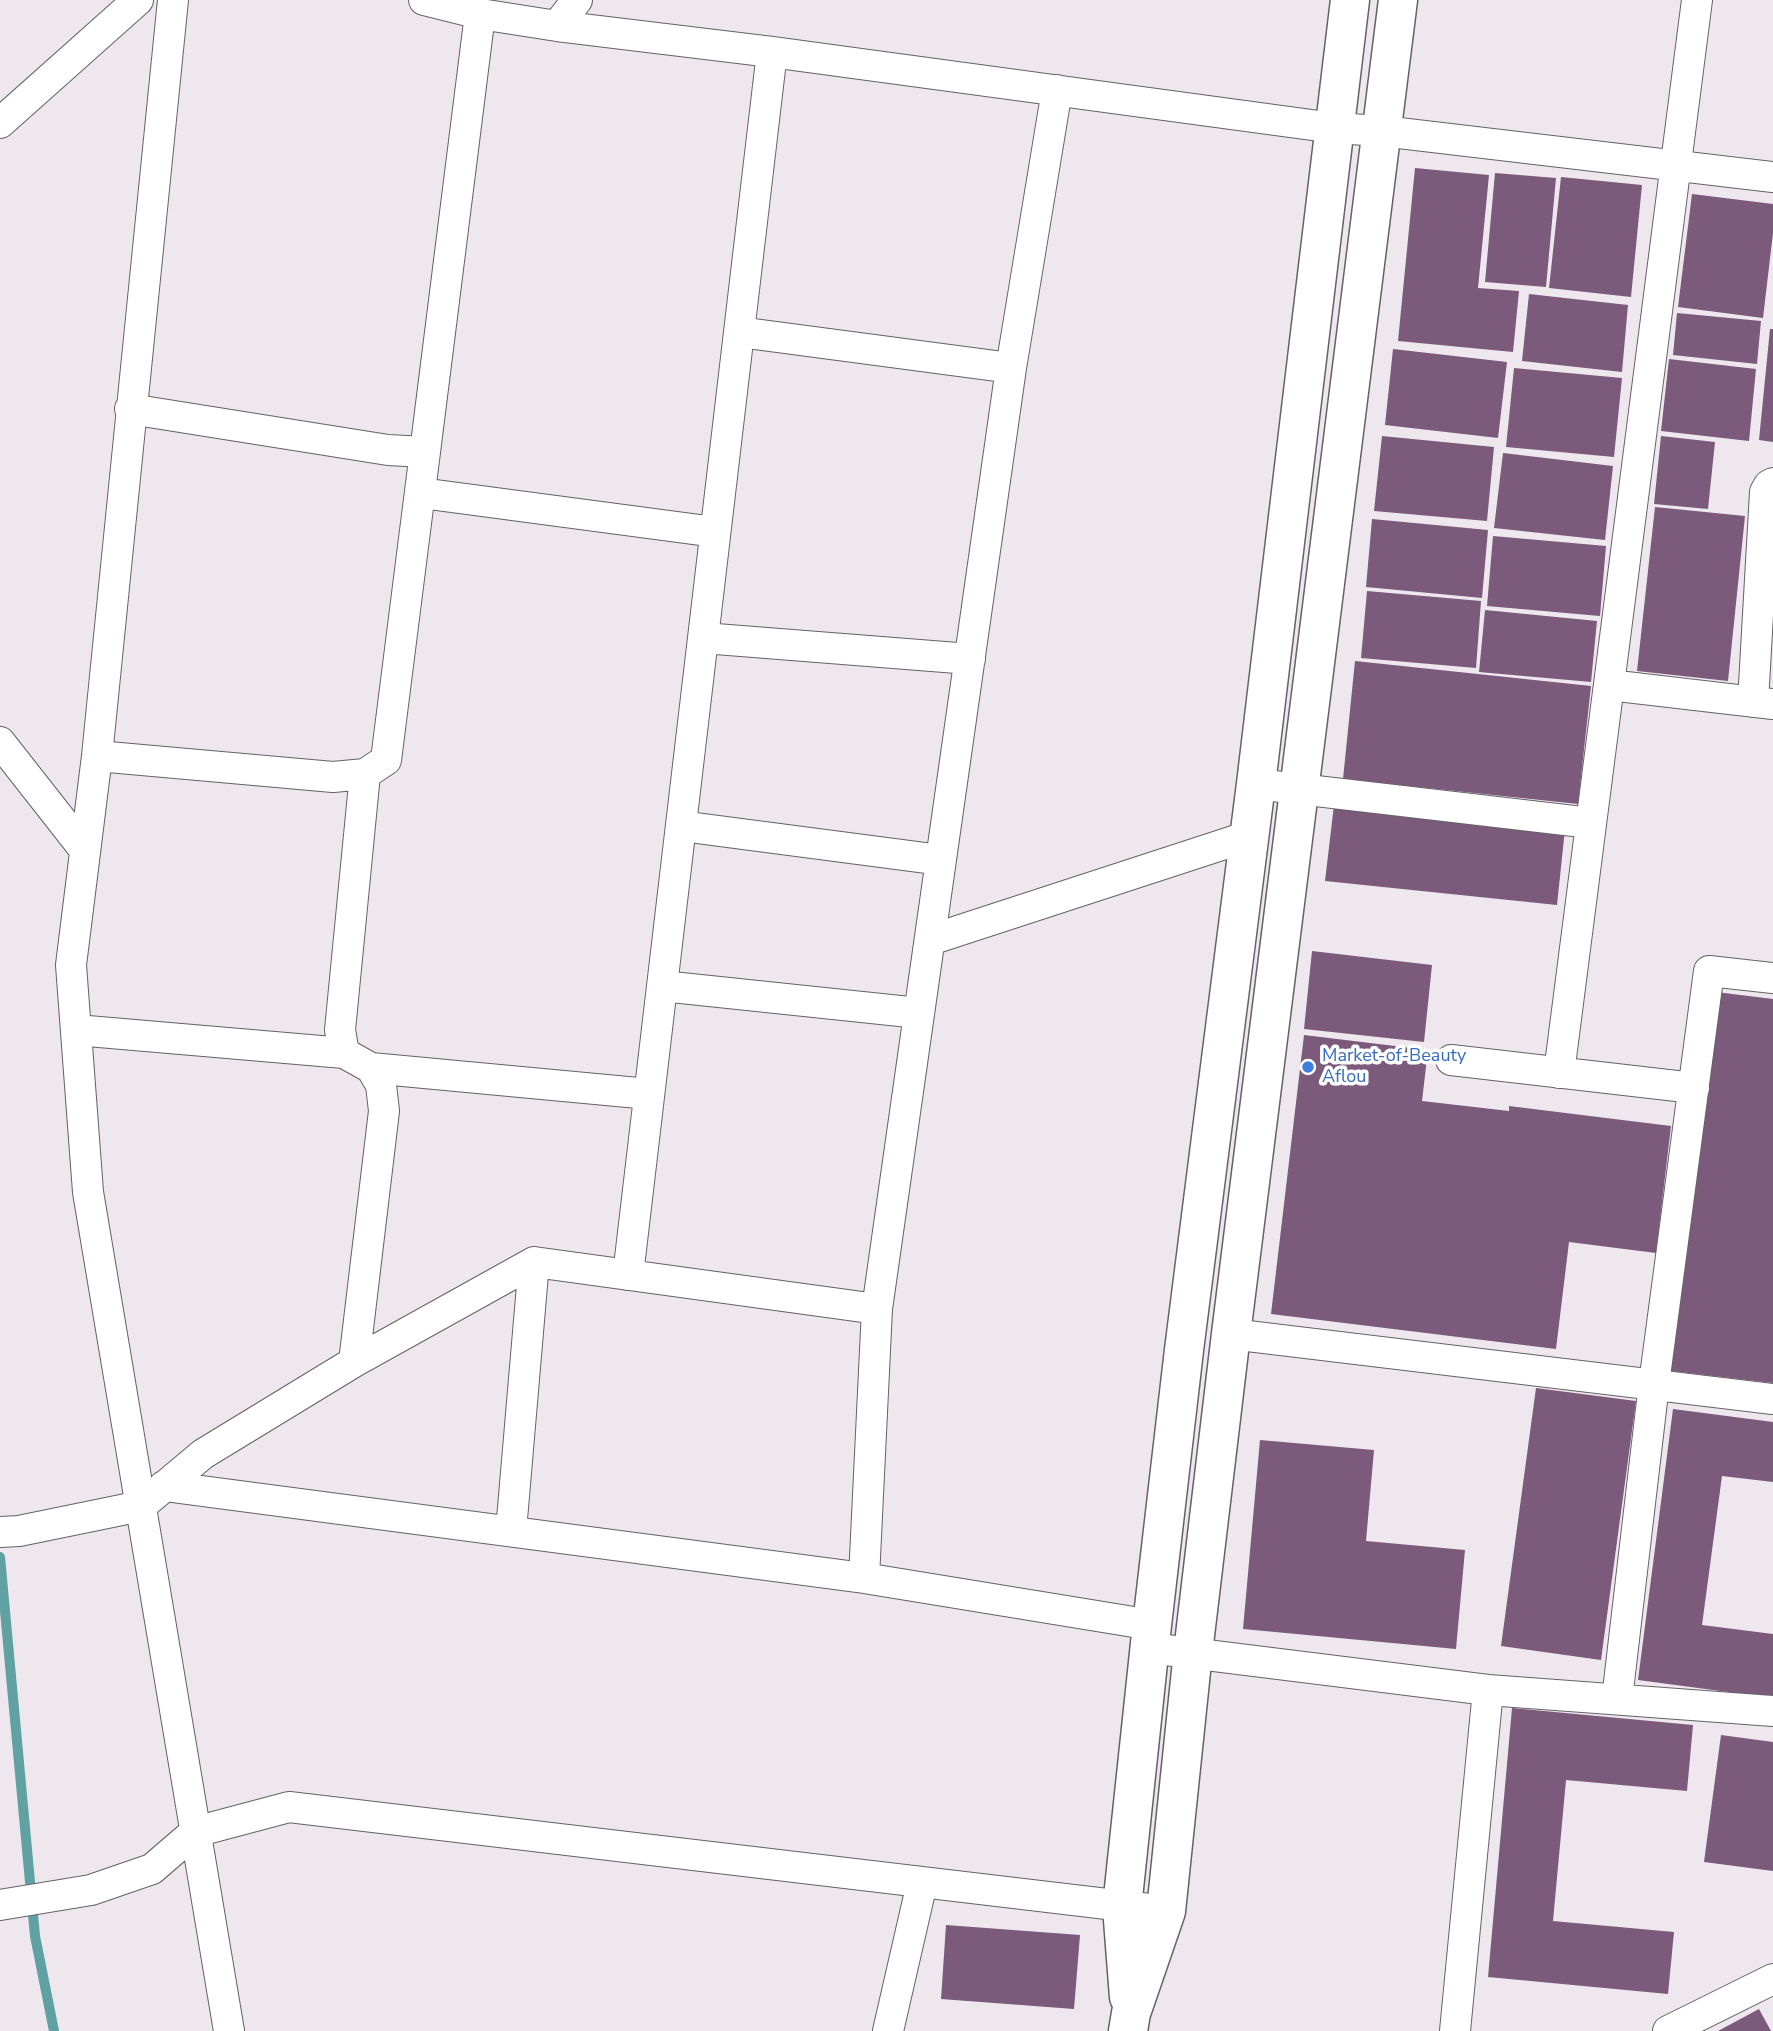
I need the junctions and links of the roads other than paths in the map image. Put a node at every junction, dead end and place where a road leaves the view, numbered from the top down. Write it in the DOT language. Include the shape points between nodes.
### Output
graph roads {
  1 [pos="138,0"];
  2 [pos="173,0"];
  3 [pos="424,0"];
  4 [pos="576,0"];
  5 [pos="1350,0"];
  6 [pos="1398,0"];
  7 [pos="1698,0"];
  8 [pos="480,13"];
  9 [pos="557,26"];
  10 [pos="772,52"];
  11 [pos="1057,90"];
  12 [pos="0,123"];
  13 [pos="1334,128"];
  14 [pos="1382,131"];
  15 [pos="1677,165"];
  16 [pos="1773,177"];
  17 [pos="739,332"];
  18 [pos="1011,368"];
  19 [pos="130,409"];
  20 [pos="425,452"];
  21 [pos="1773,484"];
  22 [pos="421,493"];
  23 [pos="715,532"];
  24 [pos="703,638"];
  25 [pos="970,659"];
  26 [pos="1609,685"];
  27 [pos="1763,703"];
  28 [pos="0,742"];
  29 [pos="97,756"];
  30 [pos="365,774"];
  31 [pos="1256,784"];
  32 [pos="1299,788"];
  33 [pos="1591,823"];
  34 [pos="681,825"];
  35 [pos="1249,836"];
  36 [pos="84,849"];
  37 [pos="941,860"];
  38 [pos="930,940"];
  39 [pos="1773,978"];
  40 [pos="662,986"];
  41 [pos="919,1013"];
  42 [pos="76,1030"];
  43 [pos="344,1053"];
  44 [pos="1451,1060"];
  45 [pos="371,1068"];
  46 [pos="1559,1073"];
  47 [pos="1694,1088"];
  48 [pos="649,1094"];
  49 [pos="534,1262"];
  50 [pos="628,1275"];
  51 [pos="877,1309"];
  52 [pos="1231,1334"];
  53 [pos="354,1362"];
  54 [pos="1654,1384"];
  55 [pos="1773,1399"];
  56 [pos="164,1486"];
  57 [pos="141,1506"];
  58 [pos="511,1531"];
  59 [pos="10,1532"];
  60 [pos="864,1578"];
  61 [pos="1151,1636"];
  62 [pos="1193,1652"];
  63 [pos="1489,1690"];
  64 [pos="1617,1699"];
  65 [pos="1773,1711"];
  66 [pos="195,1832"];
  67 [pos="922,1883"];
  68 [pos="0,1905"];
  69 [pos="1122,1907"];
  70 [pos="1166,1911"];
  71 [pos="1773,1979"];
  72 [pos="1129,2022"];
  73 [pos="229,2031"];
  74 [pos="888,2031"];
  75 [pos="1455,2031"];
  76 [pos="1668,2031"];
  1 -- 12 [label="street"];
  2 -- 19 [label="street"];
  3 -- 8 [label="street"];
  4 -- 9 [label="street"];
  5 -- 13 [label="street"];
  6 -- 14 [label="street"];
  7 -- 15 [label="street"];
  8 -- 9 [label="street"];
  8 -- 20 [label="street"];
  9 -- 10 [label="street"];
  10 -- 11 [label="street"];
  10 -- 17 [label="street"];
  11 -- 13 [label="street"];
  11 -- 18 [label="street"];
  13 -- 14 [label="street"];
  13 -- 31 [label="street"];
  14 -- 15 [label="street"];
  14 -- 32 [label="street"];
  15 -- 16 [label="street"];
  15 -- 26 [label="street"];
  17 -- 18 [label="street"];
  17 -- 23 [label="street"];
  18 -- 25 [label="street"];
  19 -- 20 [label="street"];
  19 -- 29 [label="street"];
  20 -- 22 [label="street"];
  21 -- 27 [label="street" via="1766,492"];
  22 -- 23 [label="street"];
  22 -- 30 [label="street" via="386,760"];
  23 -- 24 [label="street"];
  24 -- 25 [label="street"];
  24 -- 34 [label="street"];
  25 -- 37 [label="street"];
  26 -- 27 [label="street"];
  26 -- 33 [label="street"];
  28 -- 36 [label="street"];
  29 -- 30 [label="street" via="333,777"];
  29 -- 36 [label="street"];
  30 -- 43 [label="street" via="341,1030"];
  31 -- 32 [label="street"];
  31 -- 35 [label="street"];
  32 -- 33 [label="street"];
  32 -- 52 [label="street"];
  33 -- 46 [label="street"];
  34 -- 37 [label="street"];
  34 -- 40 [label="street"];
  35 -- 38 [label="street"];
  35 -- 61 [label="street"];
  36 -- 42 [label="street" via="71,965"];
  37 -- 38 [label="street"];
  38 -- 41 [label="street"];
  39 -- 47 [label="street" via="1709,971"];
  40 -- 41 [label="street"];
  40 -- 48 [label="street"];
  41 -- 51 [label="street"];
  42 -- 43 [label="street"];
  42 -- 57 [label="street" via="88,1192"];
  43 -- 45 [label="street"];
  44 -- 46 [label="street"];
  45 -- 48 [label="street"];
  45 -- 53 [label="street" via="381,1085 384,1111"];
  46 -- 47 [label="street"];
  47 -- 54 [label="street"];
  48 -- 50 [label="street"];
  49 -- 50 [label="street"];
  49 -- 53 [label="street"];
  49 -- 58 [label="street"];
  50 -- 51 [label="street"];
  51 -- 60 [label="street"];
  52 -- 54 [label="street"];
  52 -- 62 [label="street"];
  53 -- 56 [label="street" via="203,1454"];
  54 -- 55 [label="street"];
  54 -- 64 [label="street"];
  56 -- 57 [label="street"];
  56 -- 58 [label="street"];
  57 -- 59 [label="street"];
  57 -- 66 [label="street"];
  58 -- 60 [label="street"];
  60 -- 61 [label="street"];
  61 -- 62 [label="street"];
  61 -- 69 [label="street"];
  62 -- 63 [label="street"];
  62 -- 70 [label="street"];
  63 -- 64 [label="street"];
  63 -- 75 [label="street"];
  64 -- 65 [label="street"];
  66 -- 67 [label="street" via="289,1807"];
  66 -- 68 [label="street" via="152,1869 91,1889"];
  66 -- 73 [label="street"];
  67 -- 69 [label="street"];
  67 -- 74 [label="street"];
  69 -- 70 [label="street"];
  69 -- 72 [label="street"];
  70 -- 72 [label="street"];
  71 -- 76 [label="street"];
}
